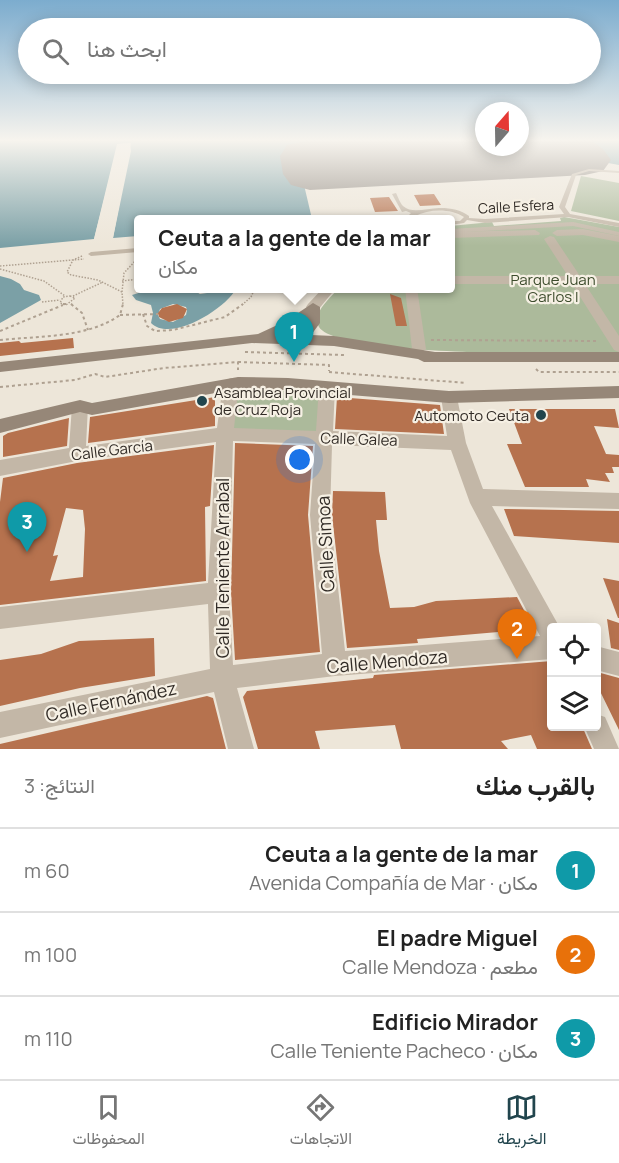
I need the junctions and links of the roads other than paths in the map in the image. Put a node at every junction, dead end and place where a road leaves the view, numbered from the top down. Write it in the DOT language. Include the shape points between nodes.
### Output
graph roads {
  1 [pos="573,176"];
  2 [pos="394,194"];
  3 [pos="410,215"];
  4 [pos="431,215"];
  5 [pos="568,215"];
  6 [pos="466,219"];
  7 [pos="455,223"];
  8 [pos="619,225"];
  9 [pos="455,233"];
  10 [pos="455,233"];
  11 [pos="619,234"];
  12 [pos="554,236"];
  13 [pos="619,239"];
  14 [pos="134,250"];
  15 [pos="90,255"];
  16 [pos="455,280"];
  17 [pos="577,280"];
  18 [pos="619,280"];
  19 [pos="326,293"];
  20 [pos="412,293"];
  21 [pos="307,321"];
  22 [pos="302,338"];
  23 [pos="257,341"];
  24 [pos="618,344"];
  25 [pos="334,345"];
  26 [pos="423,348"];
  27 [pos="619,357"];
  28 [pos="0,367"];
  29 [pos="328,379"];
  30 [pos="235,384"];
  31 [pos="619,392"];
  32 [pos="449,397"];
  33 [pos="80,406"];
  34 [pos="0,426"];
  35 [pos="225,434"];
  36 [pos="325,438"];
  37 [pos="457,443"];
  38 [pos="77,454"];
  39 [pos="0,468"];
  40 [pos="477,497"];
  41 [pos="619,501"];
  42 [pos="218,592"];
  43 [pos="0,618"];
  44 [pos="547,627"];
  45 [pos="547,647"];
  46 [pos="601,659"];
  47 [pos="335,664"];
  48 [pos="619,664"];
  49 [pos="222,678"];
  50 [pos="0,725"];
  51 [pos="598,731"];
  52 [pos="241,749"];
  53 [pos="607,749"];
  1 -- 5 [label="lane, Calle Esfera" via="562,207"];
  2 -- 3 [label="lane"];
  4 -- 6 [label="lane" via="463,210"];
  5 -- 6 [label="lane, Calle Esfera"];
  5 -- 8 [label="lane, Calle Esfera"];
  6 -- 7 [label="lane, Calle Esfera"];
  9 -- 12 [label="street" via="535,233 542,228"];
  10 -- 11 [label="lane" via="573,224"];
  12 -- 13 [label="street" via="583,232"];
  12 -- 17 [label="street"];
  14 -- 15 [label="lane"];
  16 -- 17 [label="street"];
  17 -- 18 [label="street"];
  17 -- 24 [label="street"];
  19 -- 21 [label="street"];
  20 -- 26 [label="street"];
  21 -- 22 [label="street"];
  21 -- 23 [label="street"];
  21 -- 25 [label="street"];
  22 -- 23 [label="street"];
  22 -- 25 [label="street"];
  23 -- 25 [label="street"];
  23 -- 28 [label="street"];
  25 -- 26 [label="street" via="382,354"];
  26 -- 27 [label="street" via="526,357"];
  29 -- 30 [label="street"];
  29 -- 32 [label="street"];
  29 -- 36 [label="street, Calle Simoa"];
  30 -- 33 [label="street" via="92,409"];
  30 -- 35 [label="street, Calle Teniente Arrabal"];
  31 -- 32 [label="street"];
  32 -- 37 [label="street"];
  33 -- 34 [label="street"];
  33 -- 38 [label="street"];
  35 -- 36 [label="street, Calle Galea"];
  35 -- 38 [label="street, Calle García"];
  35 -- 42 [label="street, Calle Teniente Arrabal"];
  36 -- 37 [label="street, Calle Galea"];
  36 -- 47 [label="street, Calle Simoa" via="320,514"];
  37 -- 40 [label="street"];
  38 -- 39 [label="street, Calle García"];
  40 -- 41 [label="street"];
  40 -- 44 [label="street"];
  42 -- 43 [label="street"];
  42 -- 49 [label="street, Calle Teniente Arrabal"];
  45 -- 47 [label="street, Calle Mendoza"];
  46 -- 48 [label="street"];
  47 -- 49 [label="street, Calle Mendoza"];
  49 -- 50 [label="street, Calle Fernández"];
  49 -- 52 [label="street, Calle Teniente Arrabal"];
  51 -- 53 [label="street"];
}
